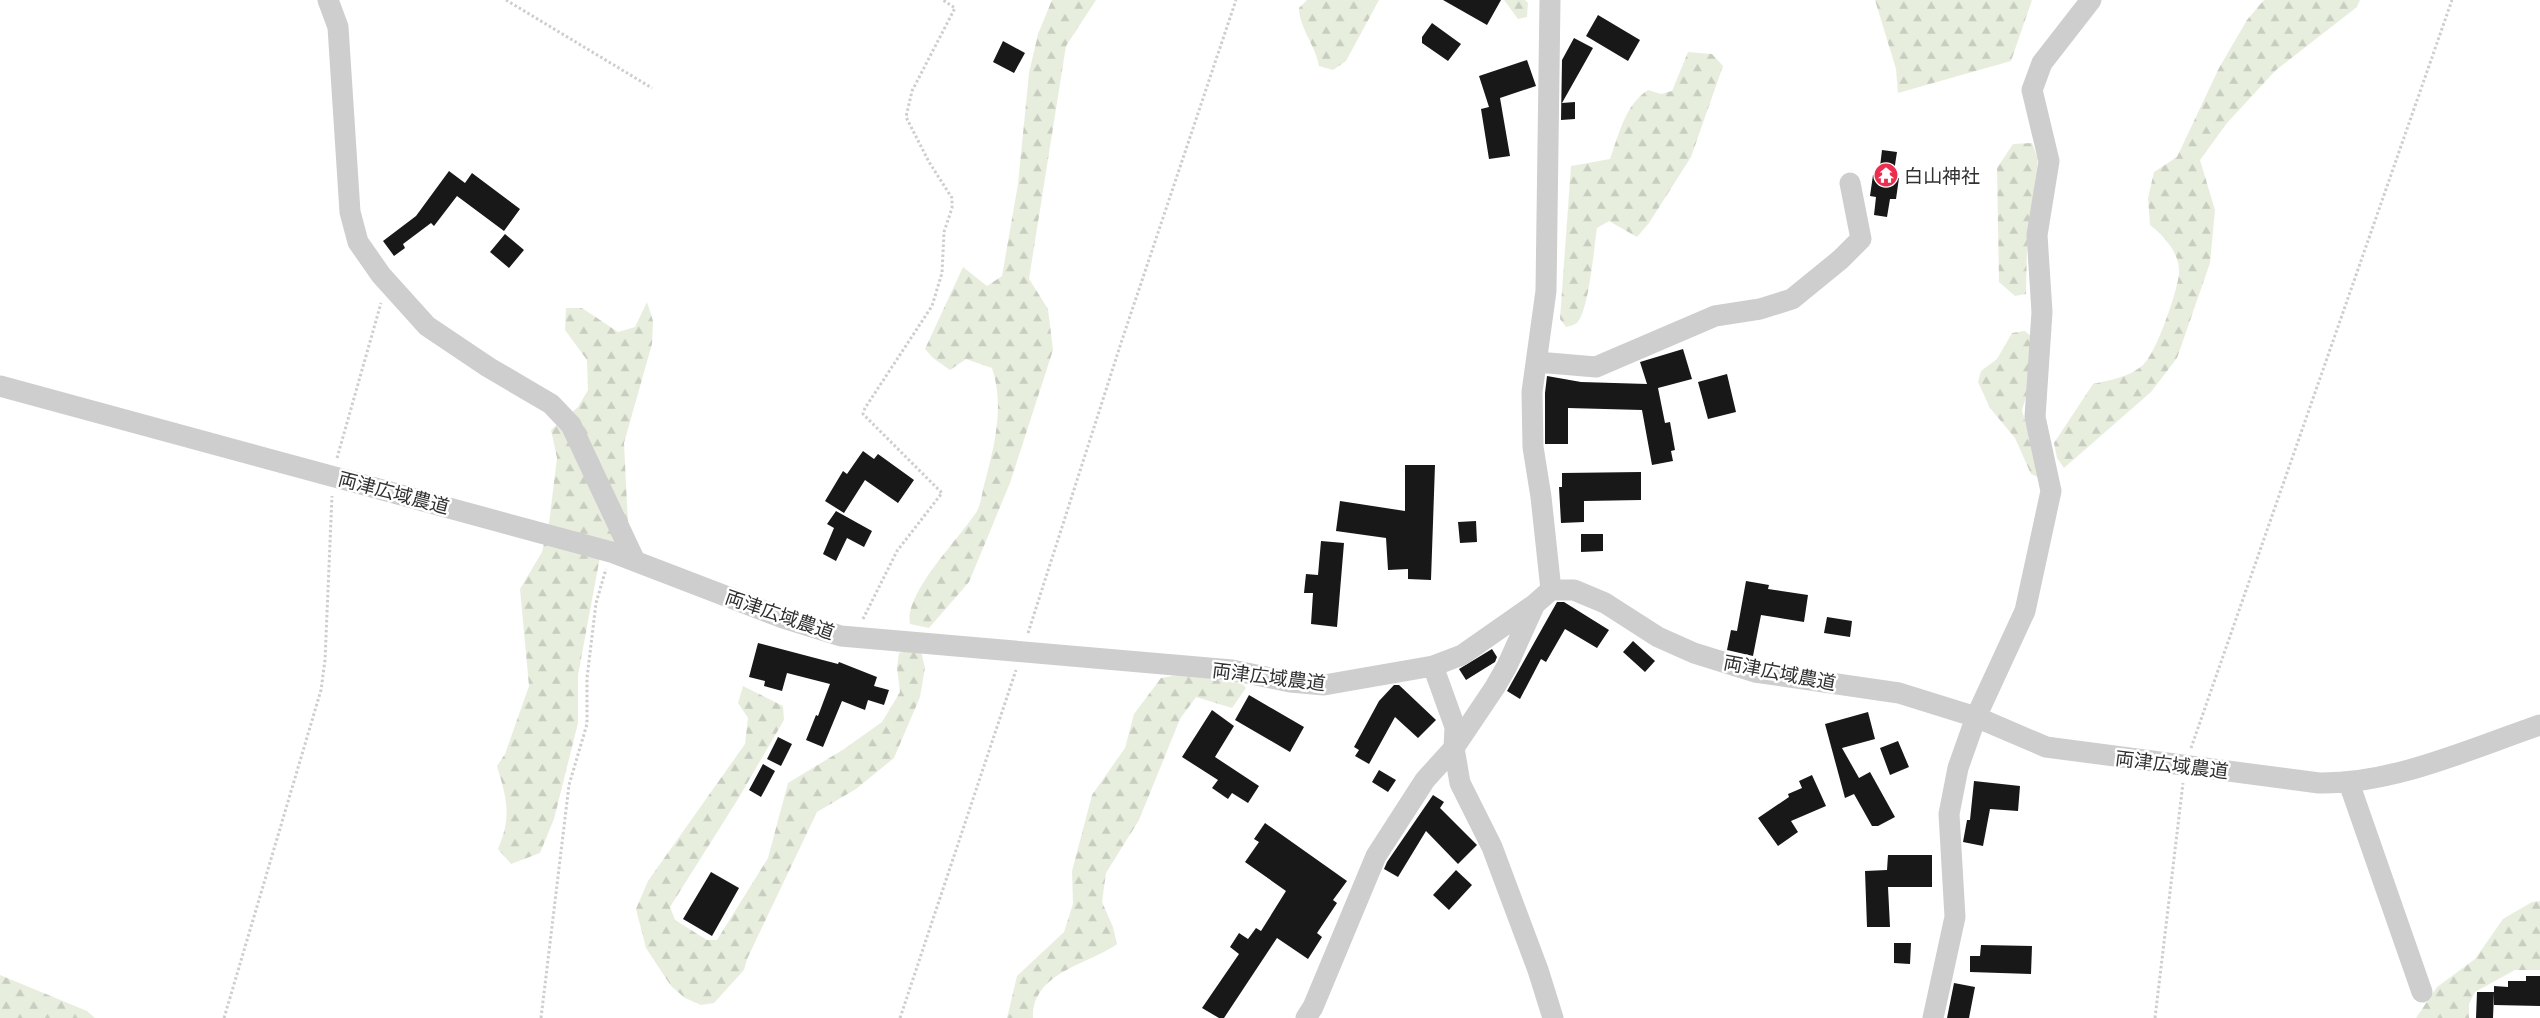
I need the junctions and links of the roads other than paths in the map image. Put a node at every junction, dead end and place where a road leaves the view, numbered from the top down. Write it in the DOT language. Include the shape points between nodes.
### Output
graph roads {
  1 [pos="328,0"];
  2 [pos="1550,0"];
  3 [pos="2092,0"];
  4 [pos="1850,183"];
  5 [pos="1537,362"];
  6 [pos="0,386"];
  7 [pos="635,561"];
  8 [pos="1543,597"];
  9 [pos="1433,666"];
  10 [pos="1976,717"];
  11 [pos="2540,725"];
  12 [pos="1454,748"];
  13 [pos="2349,783"];
  14 [pos="2422,992"];
  15 [pos="1306,1018"];
  16 [pos="1553,1018"];
  17 [pos="1933,1018"];
  1 -- 7 [label="street" via="338,27 350,212 358,242 381,275 428,326 551,404 570,426"];
  2 -- 5 [label="street" via="1546,290"];
  3 -- 10 [label="street" via="2042,64 2032,90 2049,161 2037,235 2042,312 2035,417 2051,491 2025,611"];
  4 -- 5 [label="street" via="1861,239 1792,299 1760,309 1715,316 1596,367"];
  5 -- 8 [label="street" via="1532,392 1533,447 1542,497"];
  6 -- 7 [label="street, 両津広域農道" via="333,475"];
  7 -- 9 [label="street, 両津広域農道" via="783,618 840,636 1232,670 1290,682 1324,685"];
  8 -- 9 [label="street, 両津広域農道" via="1462,655"];
  8 -- 10 [label="street, 両津広域農道" via="1574,590 1605,603 1658,637 1694,653 1755,672 1899,694"];
  8 -- 12 [label="street" via="1508,666"];
  9 -- 12 [label="street" via="1455,727"];
  10 -- 13 [label="street, 両津広域農道" via="2046,747 2320,783"];
  10 -- 17 [label="street" via="1958,768 1949,814 1955,917"];
  11 -- 13 [label="street, 両津広域農道" via="2390,776"];
  12 -- 15 [label="street" via="1425,780 1376,856"];
  12 -- 16 [label="street" via="1460,782 1492,847"];
  13 -- 14 [label="street"];
}
